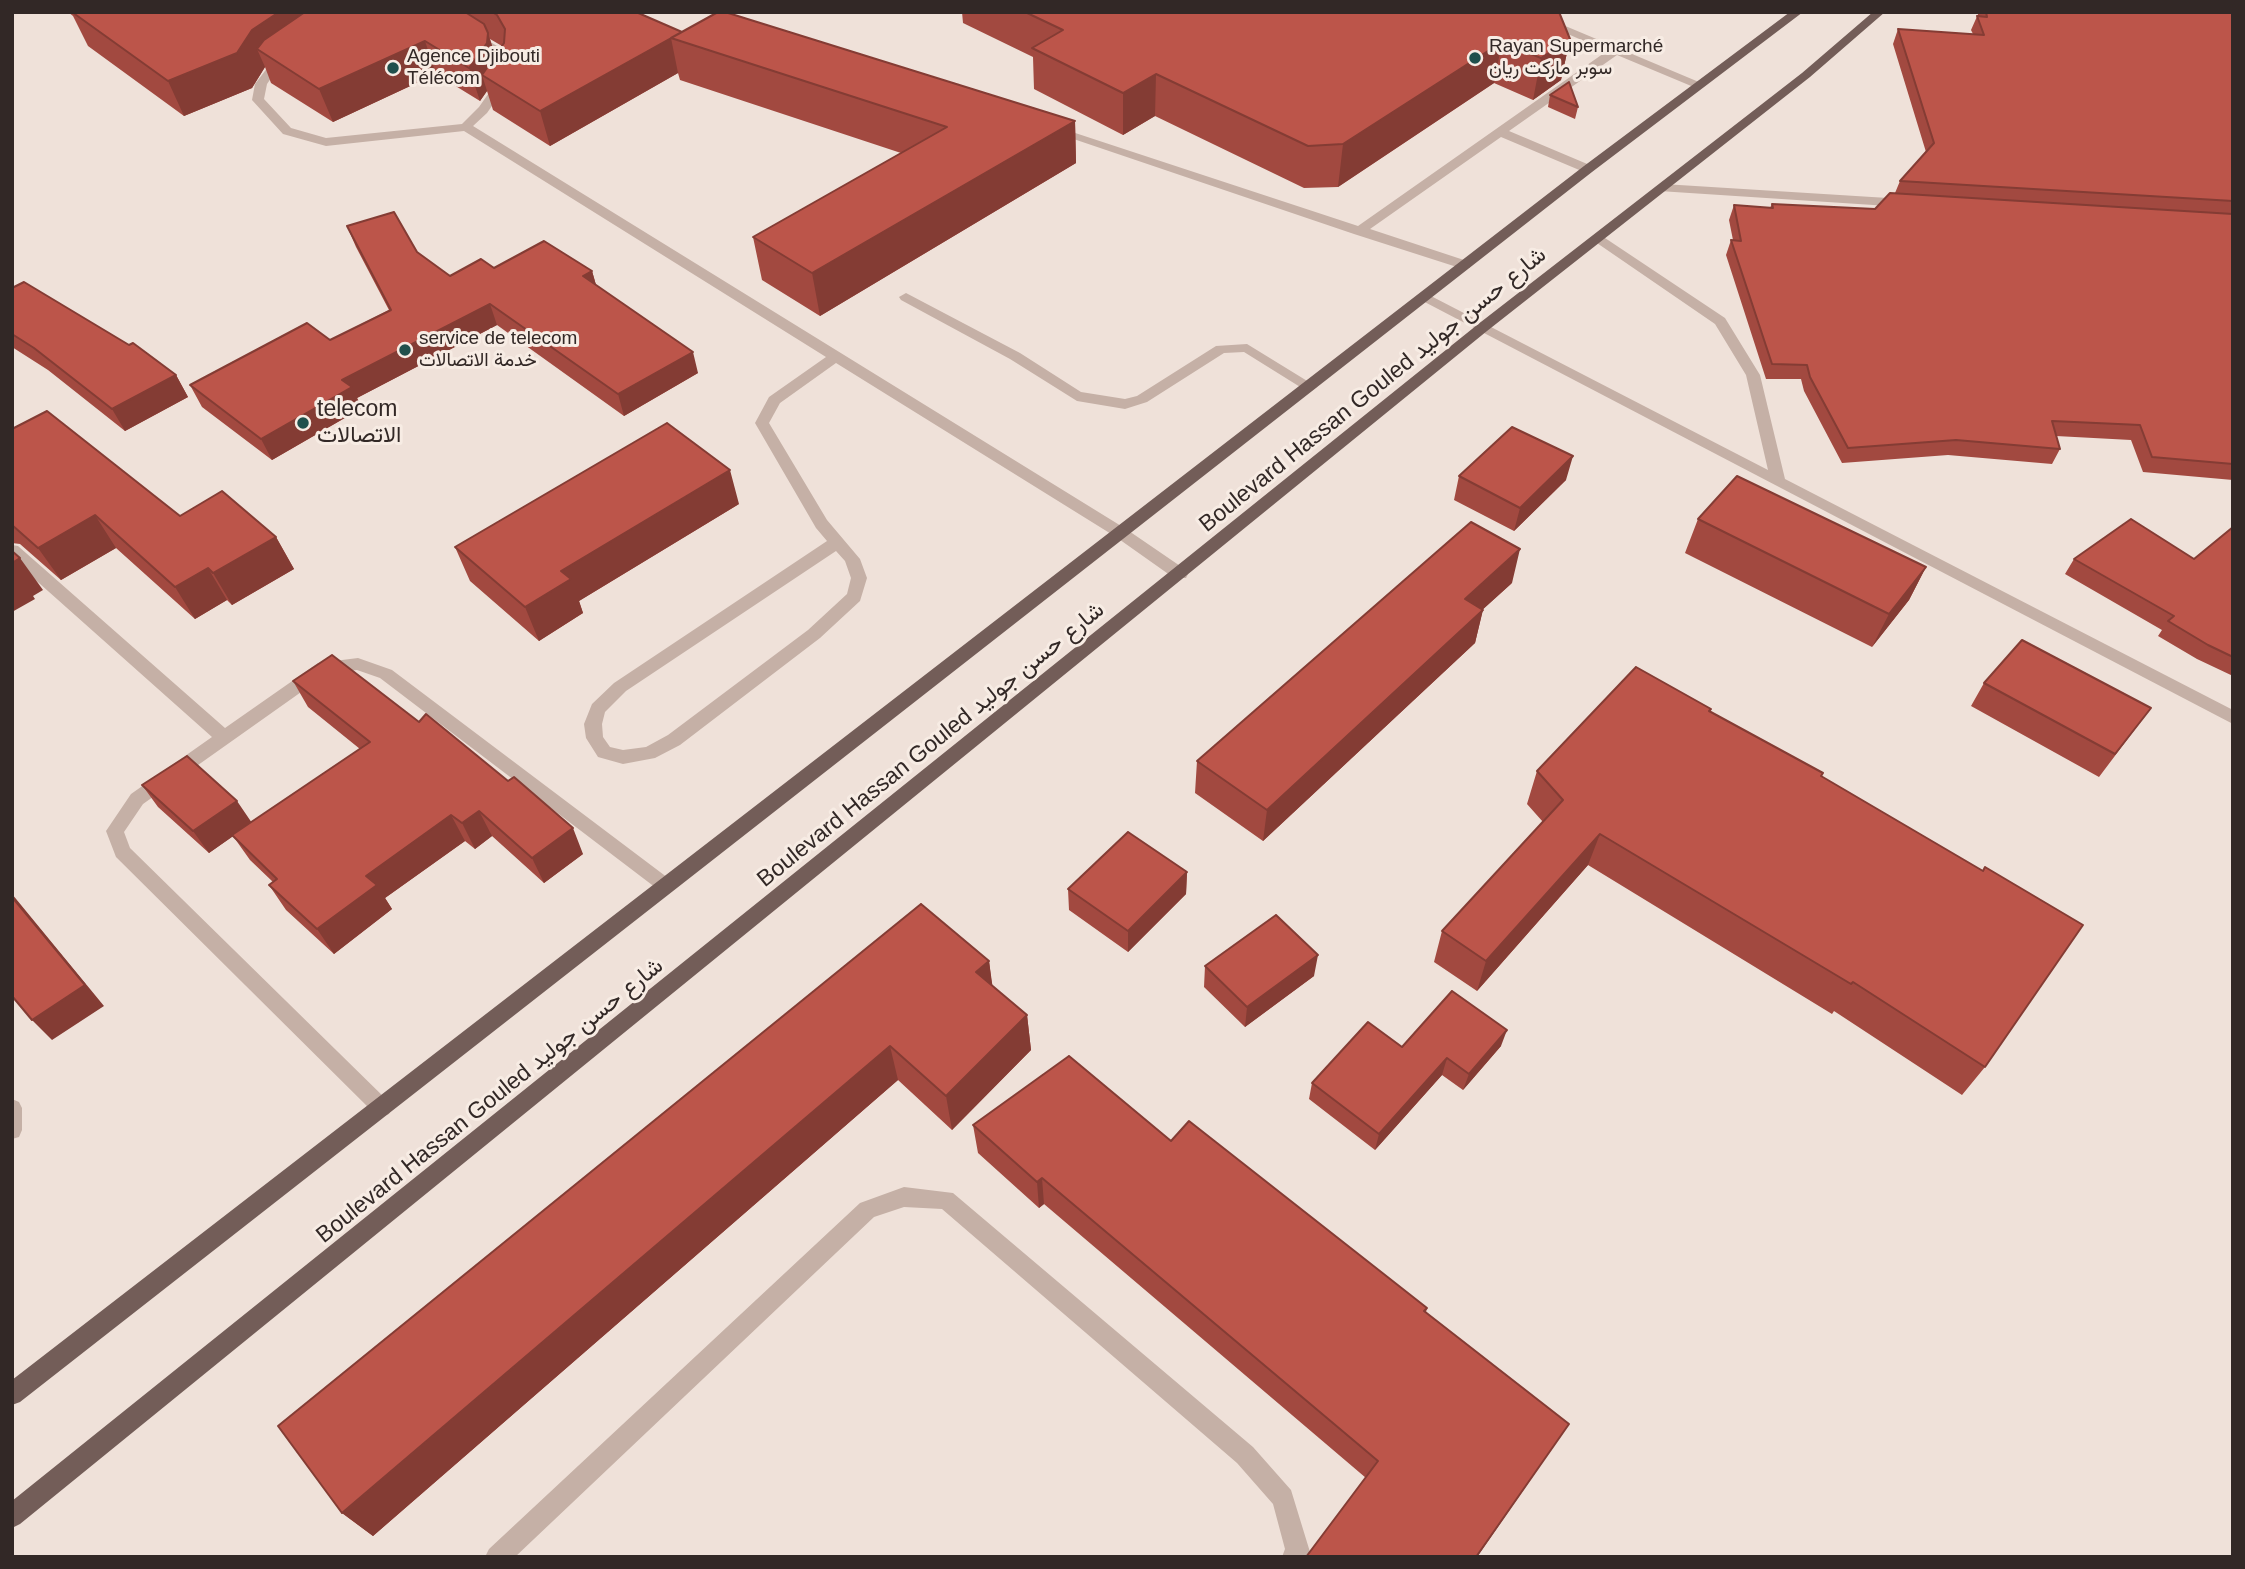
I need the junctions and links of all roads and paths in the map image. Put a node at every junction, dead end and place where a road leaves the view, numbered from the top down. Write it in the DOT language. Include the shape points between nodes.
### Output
graph roads {
  1 [pos="1522,12"];
  2 [pos="1798,12"];
  3 [pos="1880,12"];
  4 [pos="460,28"];
  5 [pos="302,48"];
  6 [pos="1616,50"];
  7 [pos="1700,85"];
  8 [pos="1037,124"];
  9 [pos="466,127"];
  10 [pos="1501,132"];
  11 [pos="1588,169"];
  12 [pos="1663,188"];
  13 [pos="1913,204"];
  14 [pos="1359,230"];
  15 [pos="1599,238"];
  16 [pos="1465,265"];
  17 [pos="906,296"];
  18 [pos="1424,298"];
  19 [pos="1482,328"];
  20 [pos="835,358"];
  21 [pos="1310,387"];
  22 [pos="1778,481"];
  23 [pos="1121,534"];
  24 [pos="837,542"];
  25 [pos="12,550"];
  26 [pos="1180,574"];
  27 [pos="2233,718"];
  28 [pos="224,737"];
  29 [pos="666,886"];
  30 [pos="12,1108"];
  31 [pos="382,1108"];
  32 [pos="12,1130"];
  33 [pos="12,1394"];
  34 [pos="12,1516"];
  35 [pos="497,1557"];
  36 [pos="1294,1557"];
  1 -- 6 [label="street"];
  2 -- 7 [label="main road, Boulevard Hassan Gouled شارع حسن جوليد"];
  3 -- 12 [label="main road, Boulevard Hassan Gouled شارع حسن جوليد"];
  4 -- 9 [label="street" via="501,53 507,65 506,77"];
  5 -- 9 [label="street" via="272,69 261,83 258,100 287,131 326,142"];
  6 -- 7 [label="street"];
  6 -- 10 [label="street"];
  7 -- 11 [label="main road, Boulevard Hassan Gouled شارع حسن جوليد"];
  8 -- 14 [label="street"];
  9 -- 20 [label="street"];
  10 -- 11 [label="street"];
  10 -- 14 [label="street"];
  11 -- 16 [label="main road, Boulevard Hassan Gouled شارع حسن جوليد"];
  12 -- 13 [label="street"];
  12 -- 15 [label="main road, Boulevard Hassan Gouled شارع حسن جوليد"];
  14 -- 16 [label="street"];
  15 -- 19 [label="main road, Boulevard Hassan Gouled شارع حسن جوليد"];
  15 -- 22 [label="street" via="1720,321 1753,375"];
  16 -- 18 [label="main road, Boulevard Hassan Gouled شارع حسن جوليد"];
  17 -- 21 [label="street" via="1077,396 1125,404 1142,399 1221,349 1247,348"];
  18 -- 19 [label="street"];
  18 -- 21 [label="main road, Boulevard Hassan Gouled شارع حسن جوليد"];
  19 -- 22 [label="street"];
  19 -- 26 [label="main road, Boulevard Hassan Gouled شارع حسن جوليد"];
  20 -- 23 [label="street"];
  20 -- 24 [label="street" via="774,400 762,423 821,524"];
  21 -- 23 [label="main road, Boulevard Hassan Gouled شارع حسن جوليد"];
  22 -- 27 [label="street"];
  23 -- 26 [label="street"];
  23 -- 29 [label="main road, Boulevard Hassan Gouled شارع حسن جوليد"];
  24 -- 24 [label="street" via="852,559 859,578 854,597 814,634 674,740 649,753 623,757 604,752 593,724 598,709 620,687"];
  25 -- 28 [label="street"];
  26 -- 34 [label="main road, Boulevard Hassan Gouled شارع حسن جوليد"];
  28 -- 29 [label="street" via="324,667 358,664 386,674"];
  28 -- 31 [label="street" via="137,799 115,831 122,852"];
  29 -- 31 [label="main road, Boulevard Hassan Gouled شارع حسن جوليد"];
  30 -- 32 [label="street"];
  31 -- 33 [label="main road, Boulevard Hassan Gouled شارع حسن جوليد"];
  35 -- 36 [label="street" via="867,1210 904,1197 946,1200 1245,1455 1283,1498 1298,1552"];
}
